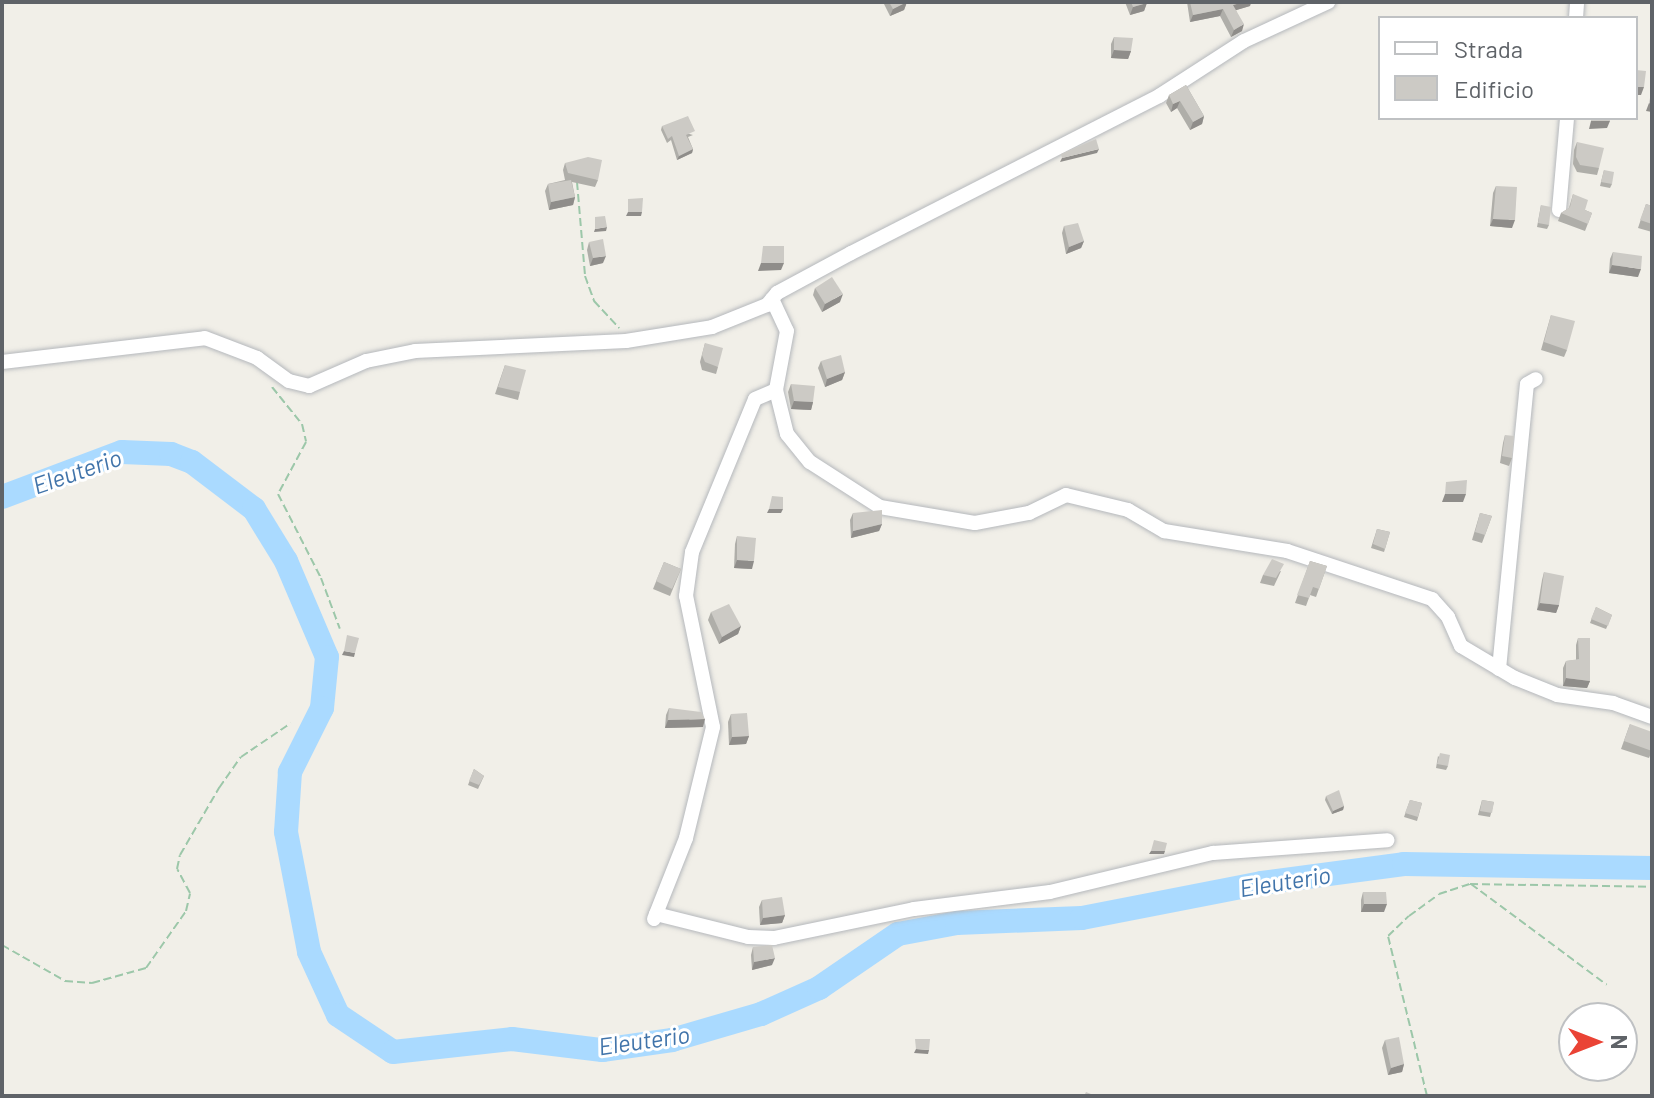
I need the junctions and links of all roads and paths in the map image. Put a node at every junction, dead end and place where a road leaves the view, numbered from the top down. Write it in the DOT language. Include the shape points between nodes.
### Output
graph roads {
  1 [pos="1328,2"];
  2 [pos="1567,120"];
  3 [pos="576,171"];
  4 [pos="1559,210"];
  5 [pos="772,299"];
  6 [pos="632,340"];
  7 [pos="2,362"];
  8 [pos="1536,379"];
  9 [pos="270,385"];
  10 [pos="776,390"];
  11 [pos="340,629"];
  12 [pos="1499,669"];
  13 [pos="1652,717"];
  14 [pos="291,723"];
  15 [pos="1388,840"];
  16 [pos="1470,884"];
  17 [pos="1652,887"];
  18 [pos="2,945"];
  19 [pos="1607,985"];
  20 [pos="1427,1096"];
  1 -- 5 [label="street" via="1244,41 1159,96"];
  2 -- 4 [label="street"];
  3 -- 6 [label="path" via="585,276 594,301"];
  5 -- 6 [label="street" via="712,327"];
  5 -- 10 [label="street" via="787,331"];
  6 -- 7 [label="street" via="415,351 366,361 309,386 205,338"];
  8 -- 12 [label="street" via="1527,384"];
  9 -- 11 [label="path" via="302,424 306,442 278,494 321,578"];
  10 -- 12 [label="street" via="787,434 810,462 880,507 975,523 1029,513 1066,495 1128,510 1164,531 1287,551 1432,599 1448,617 1461,646"];
  10 -- 15 [label="street" via="755,399 692,552 686,596 713,727 686,838 655,917 774,938 914,909 1050,892 1213,853"];
  12 -- 13 [label="street" via="1557,695 1613,703"];
  14 -- 18 [label="path" via="241,757 219,788 180,855 177,869 190,893 186,911 146,968 92,983 65,981"];
  16 -- 17 [label="path"];
  16 -- 19 [label="path"];
  16 -- 20 [label="path" via="1439,894 1388,936"];
}
